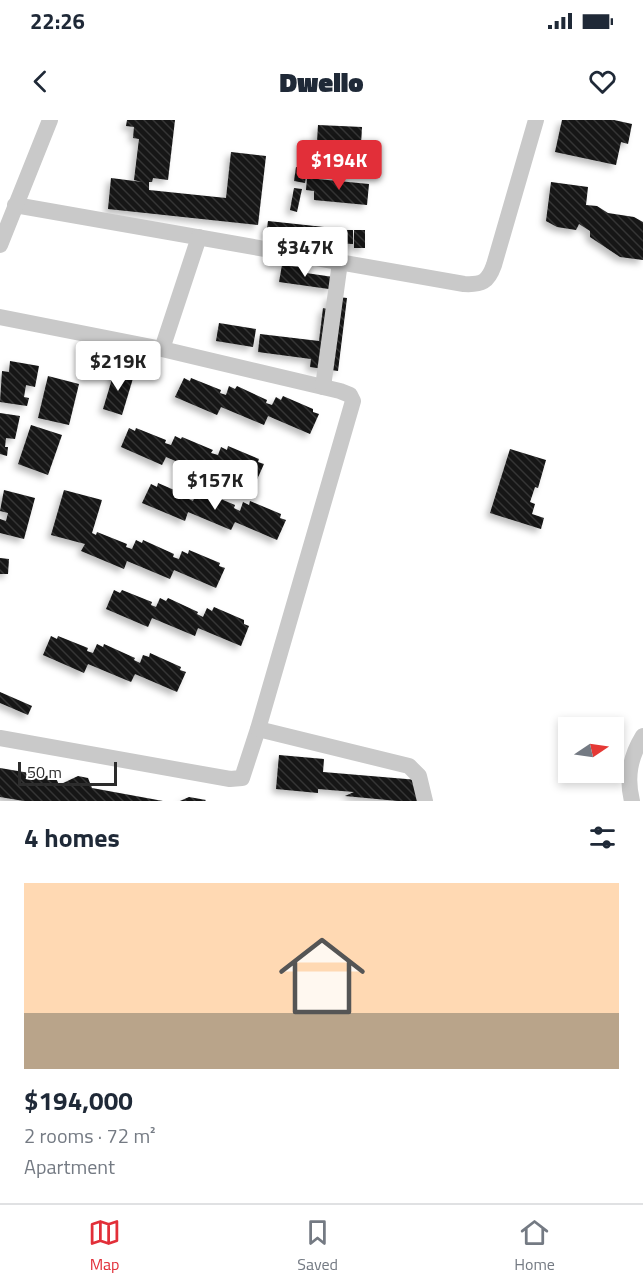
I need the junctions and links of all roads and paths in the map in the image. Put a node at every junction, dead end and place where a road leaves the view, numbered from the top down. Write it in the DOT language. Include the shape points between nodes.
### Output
graph roads {
  1 [pos="50,120"];
  2 [pos="537,120"];
  3 [pos="15,205"];
  4 [pos="199,237"];
  5 [pos="0,245"];
  6 [pos="340,262"];
  7 [pos="0,317"];
  8 [pos="162,349"];
  9 [pos="323,387"];
  10 [pos="258,729"];
  11 [pos="643,736"];
  12 [pos="0,738"];
  13 [pos="636,774"];
  14 [pos="425,801"];
  15 [pos="632,801"];
  1 -- 3 [label="street"];
  2 -- 6 [label="street" via="494,265 484,282 464,284"];
  3 -- 4 [label="street"];
  3 -- 5 [label="street"];
  4 -- 6 [label="street"];
  4 -- 8 [label="street"];
  6 -- 9 [label="street"];
  7 -- 8 [label="street"];
  8 -- 9 [label="street"];
  9 -- 10 [label="street" via="350,395 353,407"];
  10 -- 12 [label="street" via="244,774 236,780"];
  10 -- 14 [label="street" via="408,766 419,776"];
  11 -- 13 [label="street" via="636,748"];
  13 -- 15 [label="street"];
}
